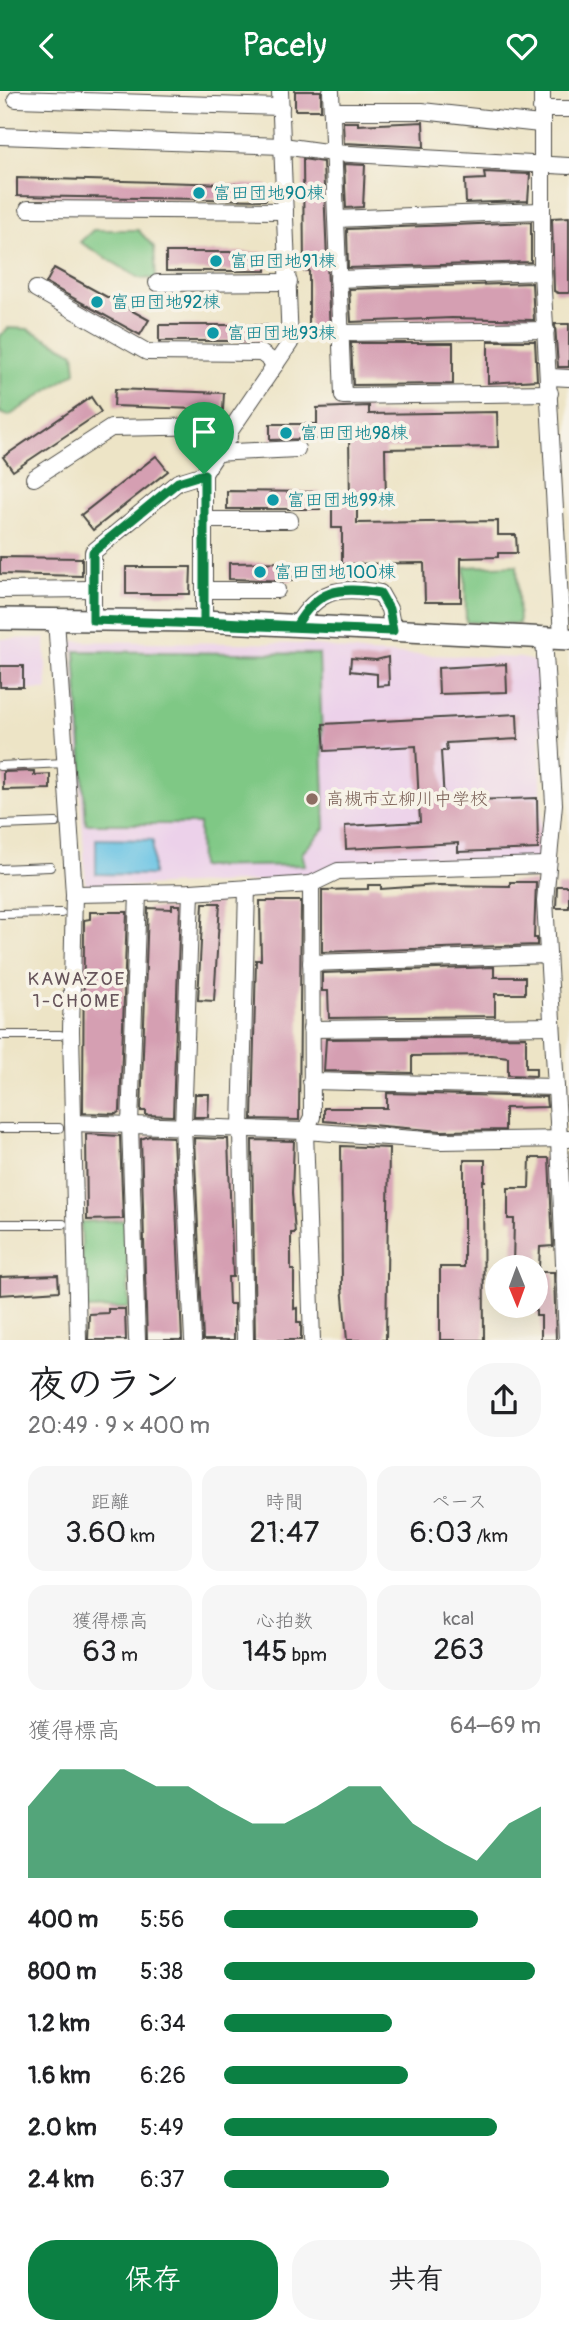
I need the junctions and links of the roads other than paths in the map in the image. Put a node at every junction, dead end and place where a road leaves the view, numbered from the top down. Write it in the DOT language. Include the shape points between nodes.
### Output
graph roads {
  1 [pos="331,91"];
  2 [pos="542,91"];
  3 [pos="16,99"];
  4 [pos="280,99"];
  5 [pos="569,109"];
  6 [pos="332,111"];
  7 [pos="540,116"];
  8 [pos="0,136"];
  9 [pos="283,146"];
  10 [pos="333,153"];
  11 [pos="540,166"];
  12 [pos="569,166"];
  13 [pos="28,209"];
  14 [pos="285,211"];
  15 [pos="540,211"];
  16 [pos="336,219"];
  17 [pos="542,272"];
  18 [pos="338,278"];
  19 [pos="289,282"];
  20 [pos="158,283"];
  21 [pos="36,289"];
  22 [pos="546,330"];
  23 [pos="340,333"];
  24 [pos="276,364"];
  25 [pos="569,378"];
  26 [pos="550,385"];
  27 [pos="229,437"];
  28 [pos="297,449"];
  29 [pos="214,453"];
  30 [pos="204,474"];
  31 [pos="34,478"];
  32 [pos="203,520"];
  33 [pos="290,520"];
  34 [pos="93,589"];
  35 [pos="0,590"];
  36 [pos="204,590"];
  37 [pos="277,590"];
  38 [pos="0,619"];
  39 [pos="56,619"];
  40 [pos="93,620"];
  41 [pos="204,621"];
  42 [pos="296,626"];
  43 [pos="393,631"];
  44 [pos="558,638"];
  45 [pos="65,763"];
  46 [pos="0,766"];
  47 [pos="56,823"];
  48 [pos="0,825"];
  49 [pos="546,865"];
  50 [pos="50,867"];
  51 [pos="0,869"];
  52 [pos="311,884"];
  53 [pos="247,888"];
  54 [pos="191,892"];
  55 [pos="138,893"];
  56 [pos="74,894"];
  57 [pos="61,913"];
  58 [pos="0,914"];
  59 [pos="548,955"];
  60 [pos="311,963"];
  61 [pos="552,1026"];
  62 [pos="311,1029"];
  63 [pos="0,1035"];
  64 [pos="60,1035"];
  65 [pos="311,1081"];
  66 [pos="556,1087"];
  67 [pos="66,1125"];
  68 [pos="130,1125"];
  69 [pos="183,1126"];
  70 [pos="0,1128"];
  71 [pos="241,1129"];
  72 [pos="305,1131"];
  73 [pos="564,1139"];
  74 [pos="0,1224"];
  75 [pos="62,1224"];
  76 [pos="78,1340"];
  77 [pos="137,1340"];
  78 [pos="193,1340"];
  79 [pos="245,1340"];
  80 [pos="313,1340"];
  81 [pos="566,1340"];
  1 -- 6 [label="street"];
  2 -- 7 [label="street"];
  3 -- 4 [label="street"];
  4 -- 9 [label="street"];
  5 -- 7 [label="street"];
  6 -- 7 [label="street"];
  6 -- 10 [label="street"];
  7 -- 11 [label="street"];
  8 -- 9 [label="street"];
  9 -- 10 [label="street"];
  9 -- 14 [label="street"];
  10 -- 11 [label="street"];
  10 -- 16 [label="street"];
  11 -- 12 [label="street"];
  11 -- 15 [label="street"];
  13 -- 14 [label="street"];
  14 -- 19 [label="street"];
  15 -- 16 [label="street"];
  15 -- 17 [label="street"];
  16 -- 18 [label="street"];
  17 -- 18 [label="street"];
  17 -- 22 [label="street"];
  18 -- 23 [label="street"];
  19 -- 20 [label="street"];
  19 -- 24 [label="street" via="290,344"];
  21 -- 24 [label="street" via="147,352 261,353"];
  22 -- 23 [label="street"];
  22 -- 26 [label="street"];
  23 -- 26 [label="street" via="342,395"];
  24 -- 27 [label="street"];
  25 -- 26 [label="street"];
  26 -- 44 [label="street"];
  27 -- 29 [label="street"];
  27 -- 31 [label="street" via="214,426 111,428"];
  28 -- 29 [label="street"];
  29 -- 30 [label="street"];
  30 -- 32 [label="street"];
  30 -- 34 [label="street" via="178,482 93,552"];
  32 -- 33 [label="street"];
  32 -- 36 [label="street"];
  34 -- 35 [label="street"];
  34 -- 40 [label="street"];
  36 -- 37 [label="street"];
  36 -- 41 [label="street"];
  38 -- 39 [label="street"];
  39 -- 40 [label="street"];
  39 -- 45 [label="street"];
  40 -- 41 [label="street"];
  41 -- 42 [label="street"];
  42 -- 43 [label="street"];
  42 -- 43 [label="street" via="309,605 325,595 367,591 380,593"];
  43 -- 44 [label="street"];
  44 -- 49 [label="street" via="554,804"];
  45 -- 46 [label="lane"];
  45 -- 56 [label="street"];
  47 -- 48 [label="lane"];
  49 -- 52 [label="street" via="338,871"];
  49 -- 59 [label="street"];
  50 -- 51 [label="lane"];
  52 -- 53 [label="street"];
  52 -- 60 [label="street"];
  53 -- 54 [label="street"];
  53 -- 71 [label="street"];
  54 -- 55 [label="street"];
  54 -- 69 [label="street"];
  55 -- 56 [label="street"];
  55 -- 68 [label="street"];
  56 -- 67 [label="street"];
  57 -- 58 [label="lane"];
  59 -- 60 [label="street"];
  59 -- 61 [label="street"];
  60 -- 62 [label="street"];
  61 -- 62 [label="street"];
  61 -- 66 [label="street"];
  62 -- 65 [label="street"];
  63 -- 64 [label="lane"];
  65 -- 66 [label="street"];
  65 -- 72 [label="street" via="312,1117"];
  66 -- 73 [label="street"];
  67 -- 68 [label="street"];
  67 -- 70 [label="lane"];
  67 -- 76 [label="street"];
  68 -- 69 [label="street"];
  68 -- 77 [label="street"];
  69 -- 71 [label="street"];
  69 -- 78 [label="street"];
  71 -- 72 [label="street"];
  71 -- 79 [label="street"];
  72 -- 73 [label="street" via="441,1141"];
  72 -- 80 [label="street"];
  73 -- 81 [label="street"];
  74 -- 75 [label="lane"];
}
